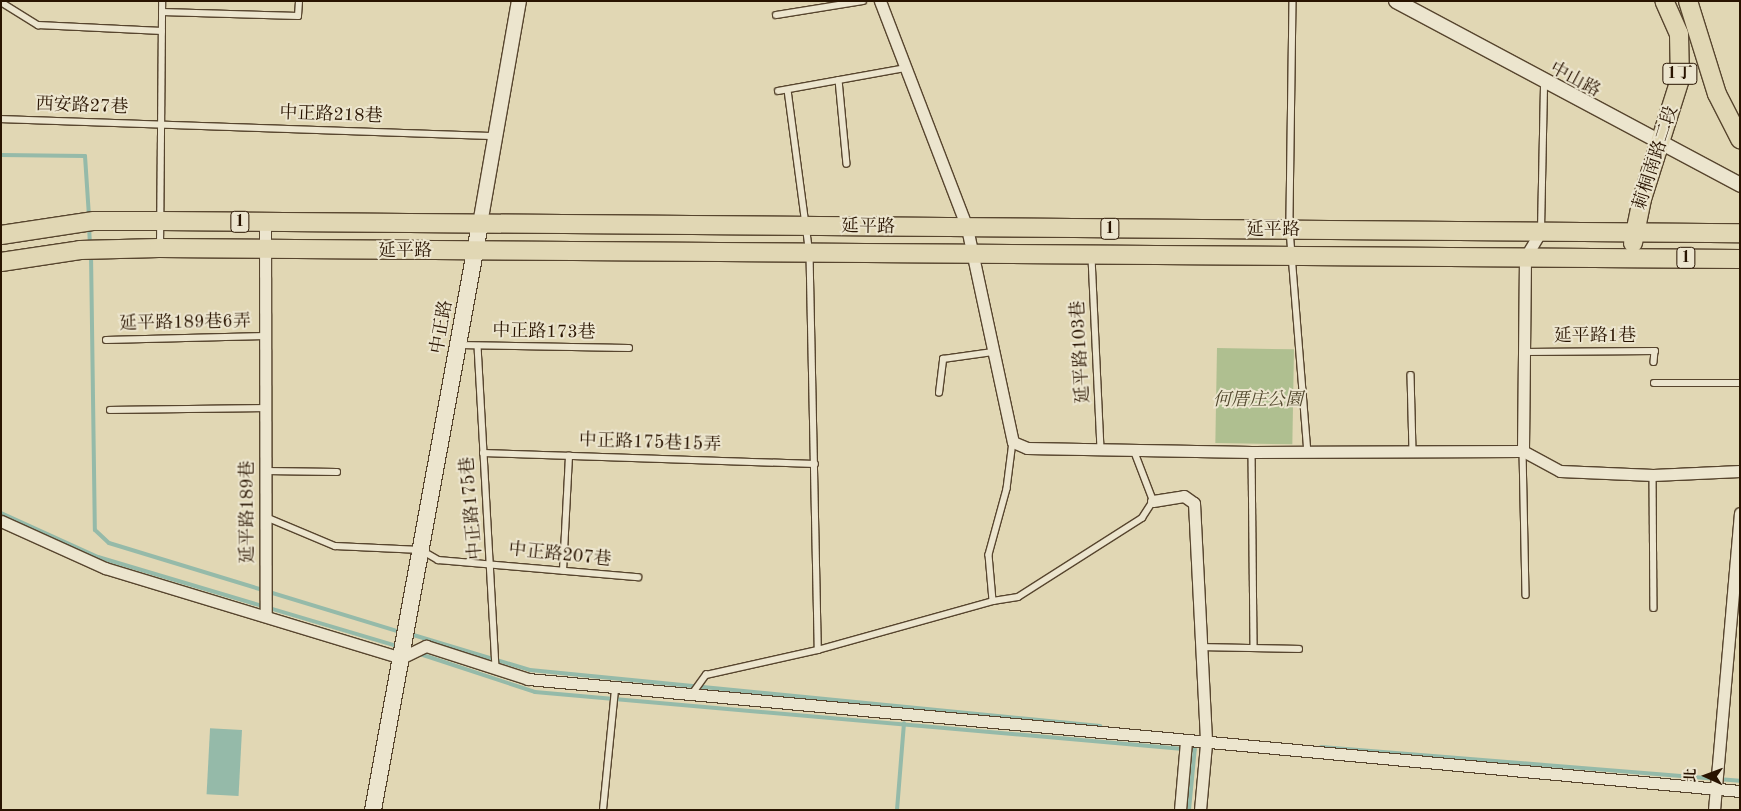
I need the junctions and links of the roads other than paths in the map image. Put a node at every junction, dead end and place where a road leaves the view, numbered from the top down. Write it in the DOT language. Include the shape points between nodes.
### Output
graph roads {
  1 [pos="162,1"];
  2 [pos="299,1"];
  3 [pos="519,1"];
  4 [pos="863,1"];
  5 [pos="880,1"];
  6 [pos="1293,1"];
  7 [pos="1396,1"];
  8 [pos="1664,1"];
  9 [pos="1688,1"];
  10 [pos="1,2"];
  11 [pos="162,12"];
  12 [pos="776,15"];
  13 [pos="162,31"];
  14 [pos="1707,60"];
  15 [pos="906,68"];
  16 [pos="839,80"];
  17 [pos="1544,84"];
  18 [pos="788,90"];
  19 [pos="778,91"];
  20 [pos="1740,113"];
  21 [pos="1,119"];
  22 [pos="163,124"];
  23 [pos="497,136"];
  24 [pos="1740,138"];
  25 [pos="1660,146"];
  26 [pos="847,164"];
  27 [pos="1740,185"];
  28 [pos="160,221"];
  29 [pos="265,222"];
  30 [pos="480,224"];
  31 [pos="806,225"];
  32 [pos="967,228"];
  33 [pos="1290,230"];
  34 [pos="1541,231"];
  35 [pos="1633,232"];
  36 [pos="1740,233"];
  37 [pos="1,235"];
  38 [pos="160,248"];
  39 [pos="265,250"];
  40 [pos="475,252"];
  41 [pos="972,253"];
  42 [pos="810,254"];
  43 [pos="1092,256"];
  44 [pos="1292,256"];
  45 [pos="1632,257"];
  46 [pos="1525,258"];
  47 [pos="1740,259"];
  48 [pos="1,262"];
  49 [pos="265,336"];
  50 [pos="106,340"];
  51 [pos="459,345"];
  52 [pos="478,346"];
  53 [pos="629,348"];
  54 [pos="993,352"];
  55 [pos="1524,352"];
  56 [pos="1654,362"];
  57 [pos="1411,375"];
  58 [pos="1654,383"];
  59 [pos="1740,383"];
  60 [pos="939,393"];
  61 [pos="266,408"];
  62 [pos="110,410"];
  63 [pos="1013,442"];
  64 [pos="1101,448"];
  65 [pos="1133,449"];
  66 [pos="1252,452"];
  67 [pos="1308,452"];
  68 [pos="1412,452"];
  69 [pos="1523,452"];
  70 [pos="483,453"];
  71 [pos="570,456"];
  72 [pos="816,464"];
  73 [pos="1740,470"];
  74 [pos="266,471"];
  75 [pos="337,472"];
  76 [pos="1653,475"];
  77 [pos="1153,501"];
  78 [pos="1740,513"];
  79 [pos="266,518"];
  80 [pos="1,521"];
  81 [pos="421,550"];
  82 [pos="492,563"];
  83 [pos="563,571"];
  84 [pos="638,577"];
  85 [pos="1526,595"];
  86 [pos="993,601"];
  87 [pos="1654,608"];
  88 [pos="266,615"];
  89 [pos="1199,647"];
  90 [pos="1254,648"];
  91 [pos="1299,649"];
  92 [pos="818,650"];
  93 [pos="401,658"];
  94 [pos="496,668"];
  95 [pos="615,689"];
  96 [pos="690,696"];
  97 [pos="1186,742"];
  98 [pos="1206,744"];
  99 [pos="1715,789"];
  100 [pos="1740,791"];
  101 [pos="373,810"];
  102 [pos="603,810"];
  103 [pos="1180,810"];
  104 [pos="1200,810"];
  105 [pos="1714,810"];
  1 -- 11 [label="lane"];
  2 -- 11 [label="lane" via="298,16"];
  3 -- 23 [label="street, 中正路"];
  4 -- 12 [label="lane"];
  5 -- 15 [label="street"];
  6 -- 33 [label="lane"];
  7 -- 17 [label="street, 中山路"];
  8 -- 25 [label="main road, 莿桐南路二段 / 1丁" via="1679,34 1680,79"];
  9 -- 14 [label="main road, 1丁"];
  10 -- 13 [label="lane" via="38,25"];
  11 -- 13 [label="lane"];
  13 -- 22 [label="lane"];
  14 -- 20 [label="main road"];
  14 -- 24 [label="main road, 1丁"];
  15 -- 16 [label="lane"];
  15 -- 32 [label="street"];
  16 -- 18 [label="lane"];
  16 -- 26 [label="lane"];
  17 -- 25 [label="street, 中山路"];
  17 -- 34 [label="lane"];
  18 -- 19 [label="lane"];
  18 -- 31 [label="lane"];
  21 -- 22 [label="lane, 西安路27巷"];
  22 -- 23 [label="lane, 中正路218巷"];
  22 -- 28 [label="lane"];
  23 -- 30 [label="street, 中正路"];
  25 -- 27 [label="street, 中山路"];
  25 -- 35 [label="main road, 莿桐南路二段 / 1丁"];
  28 -- 29 [label="main road, 延平路 / 1"];
  28 -- 37 [label="main road, 延平路 / 1" via="94,221"];
  28 -- 38 [label="lane"];
  29 -- 30 [label="main road, 延平路 / 1"];
  29 -- 39 [label="street, 延平路189巷"];
  30 -- 31 [label="main road, 延平路 / 1"];
  30 -- 40 [label="main road, 中正路"];
  31 -- 32 [label="main road, 延平路 / 1"];
  31 -- 42 [label="lane"];
  32 -- 33 [label="main road, 延平路 / 1"];
  32 -- 41 [label="street"];
  33 -- 34 [label="main road, 延平路 / 1"];
  33 -- 44 [label="lane"];
  34 -- 35 [label="main road, 延平路 / 1"];
  34 -- 46 [label="street"];
  35 -- 36 [label="main road, 延平路 / 1"];
  35 -- 45 [label="main road, 莿桐南路二段 / 1丁"];
  38 -- 39 [label="main road, 延平路 / 1"];
  38 -- 48 [label="main road, 延平路 / 1" via="80,250"];
  39 -- 40 [label="main road, 延平路 / 1"];
  39 -- 49 [label="street, 延平路189巷"];
  40 -- 42 [label="main road, 延平路 / 1"];
  40 -- 51 [label="main road, 中正路"];
  41 -- 42 [label="main road, 延平路 / 1"];
  41 -- 43 [label="main road, 延平路 / 1"];
  41 -- 54 [label="street"];
  42 -- 72 [label="lane"];
  43 -- 44 [label="main road, 延平路 / 1"];
  43 -- 64 [label="lane, 延平路103巷"];
  44 -- 46 [label="main road, 延平路 / 1"];
  44 -- 67 [label="lane"];
  45 -- 46 [label="main road, 延平路 / 1"];
  45 -- 47 [label="main road, 延平路 / 1"];
  46 -- 55 [label="street"];
  49 -- 50 [label="lane, 延平路189巷6弄"];
  49 -- 61 [label="street, 延平路189巷"];
  51 -- 52 [label="lane, 中正路173巷"];
  51 -- 81 [label="main road, 中正路"];
  52 -- 53 [label="lane, 中正路173巷"];
  52 -- 70 [label="lane, 中正路175巷"];
  54 -- 60 [label="lane" via="943,359"];
  54 -- 63 [label="street"];
  55 -- 56 [label="lane, 延平路1巷" via="1655,351"];
  55 -- 69 [label="street"];
  57 -- 68 [label="lane"];
  58 -- 59 [label="lane"];
  61 -- 62 [label="lane"];
  61 -- 74 [label="street, 延平路189巷"];
  63 -- 64 [label="street" via="1027,448"];
  63 -- 86 [label="lane" via="1007,489 989,554"];
  64 -- 65 [label="street"];
  65 -- 66 [label="street"];
  65 -- 77 [label="lane"];
  66 -- 67 [label="street"];
  66 -- 90 [label="lane"];
  67 -- 68 [label="street"];
  68 -- 69 [label="street"];
  69 -- 76 [label="street" via="1560,471"];
  69 -- 85 [label="lane"];
  70 -- 71 [label="lane, 中正路175巷15弄"];
  70 -- 82 [label="lane, 中正路175巷"];
  71 -- 72 [label="lane, 中正路175巷15弄"];
  71 -- 83 [label="lane"];
  72 -- 92 [label="lane"];
  73 -- 76 [label="street"];
  74 -- 75 [label="lane"];
  74 -- 79 [label="street, 延平路189巷"];
  76 -- 87 [label="lane"];
  77 -- 86 [label="lane" via="1126,531 1068,568 1018,596"];
  77 -- 89 [label="street" via="1184,496 1194,503"];
  78 -- 99 [label="street"];
  79 -- 81 [label="lane" via="335,546"];
  79 -- 88 [label="street, 延平路189巷"];
  80 -- 88 [label="street" via="105,568"];
  81 -- 82 [label="lane, 中正路207巷" via="438,560"];
  81 -- 93 [label="main road, 中正路"];
  82 -- 83 [label="lane, 中正路207巷"];
  82 -- 94 [label="lane, 中正路175巷"];
  83 -- 84 [label="lane, 中正路207巷"];
  86 -- 92 [label="lane"];
  88 -- 93 [label="street"];
  89 -- 90 [label="lane"];
  89 -- 98 [label="street"];
  90 -- 91 [label="lane"];
  92 -- 96 [label="lane" via="706,675"];
  93 -- 94 [label="street" via="426,646"];
  93 -- 101 [label="main road, 中正路"];
  94 -- 95 [label="street" via="528,679"];
  95 -- 96 [label="street"];
  95 -- 102 [label="lane"];
  96 -- 97 [label="street"];
  97 -- 98 [label="street"];
  97 -- 103 [label="street"];
  98 -- 99 [label="street"];
  98 -- 104 [label="street"];
  99 -- 100 [label="street"];
  99 -- 105 [label="street"];
}
